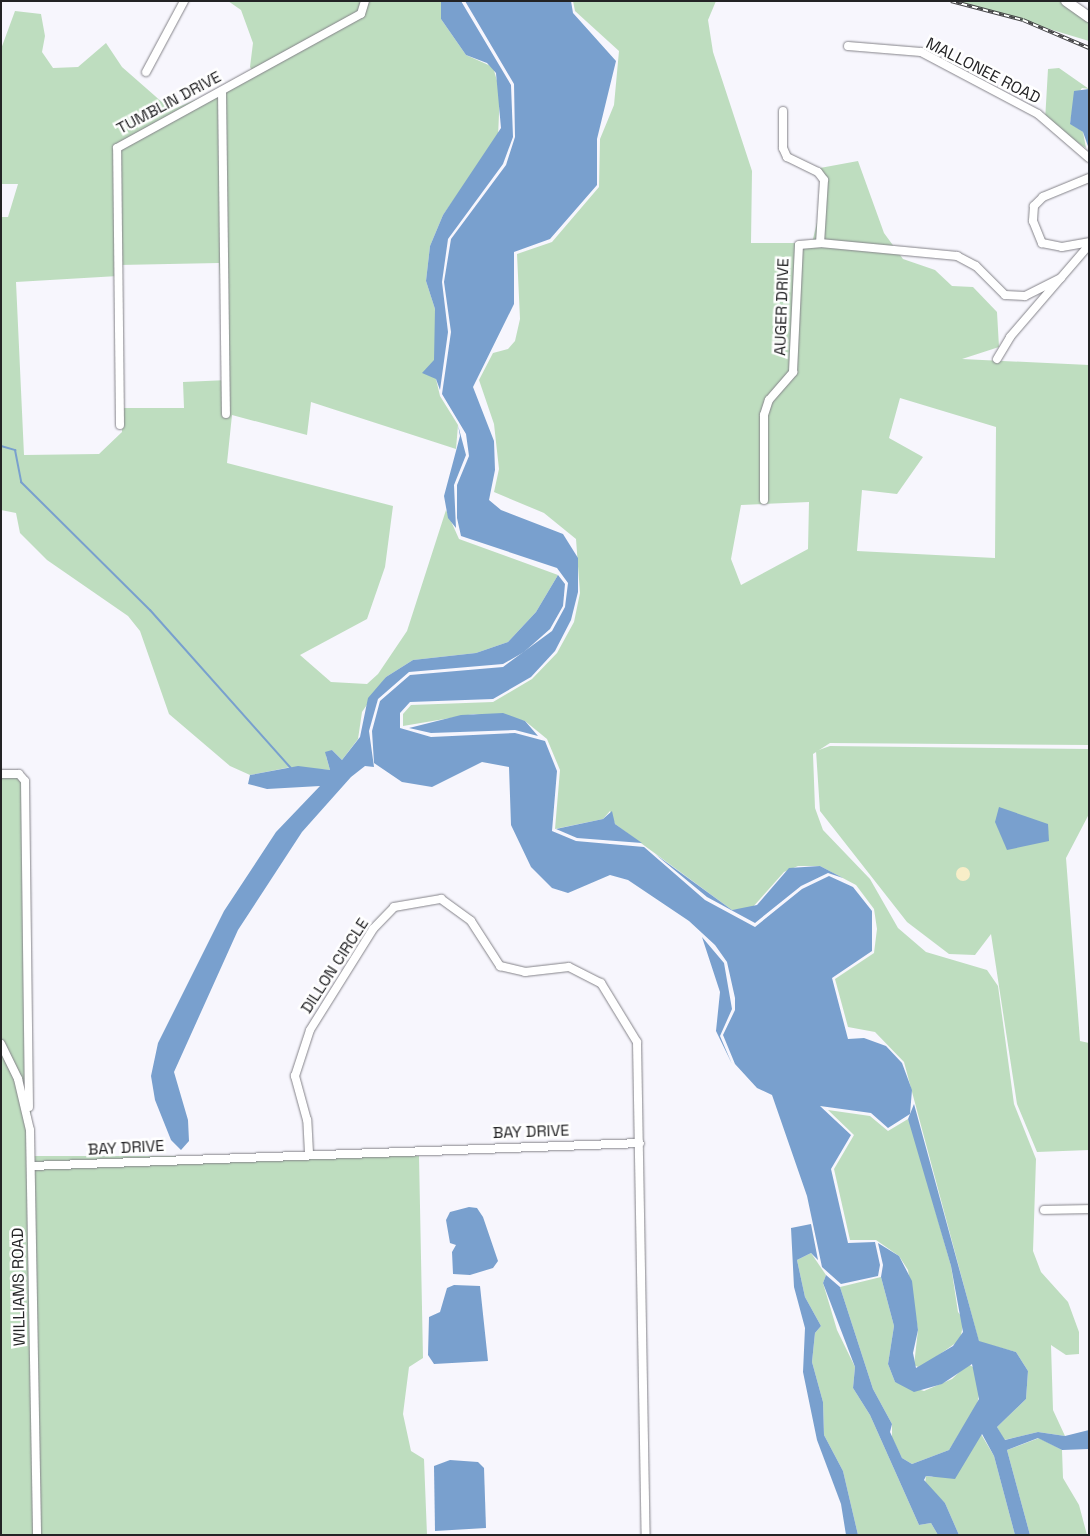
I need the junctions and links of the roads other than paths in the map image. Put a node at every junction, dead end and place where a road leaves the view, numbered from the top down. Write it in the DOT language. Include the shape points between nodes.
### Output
graph roads {
  1 [pos="184,1"];
  2 [pos="365,1"];
  3 [pos="1066,1"];
  4 [pos="1089,17"];
  5 [pos="848,46"];
  6 [pos="146,72"];
  7 [pos="222,91"];
  8 [pos="783,111"];
  9 [pos="1089,158"];
  10 [pos="1089,178"];
  11 [pos="820,243"];
  12 [pos="1089,244"];
  13 [pos="1062,278"];
  14 [pos="997,359"];
  15 [pos="226,414"];
  16 [pos="120,425"];
  17 [pos="764,500"];
  18 [pos="1,774"];
  19 [pos="1,1044"];
  20 [pos="30,1130"];
  21 [pos="640,1142"];
  22 [pos="308,1153"];
  23 [pos="30,1166"];
  24 [pos="1089,1209"];
  25 [pos="1044,1210"];
  26 [pos="37,1535"];
  27 [pos="646,1535"];
  1 -- 6 [label="street"];
  2 -- 7 [label="street, TUMBLIN DRIVE" via="361,14"];
  3 -- 4 [label="street"];
  5 -- 9 [label="street, MALLONEE ROAD" via="921,52 1038,114"];
  7 -- 15 [label="street"];
  7 -- 16 [label="street, TUMBLIN DRIVE" via="117,148"];
  8 -- 11 [label="street" via="783,148 787,156 824,180"];
  10 -- 12 [label="street" via="1043,198 1034,206 1033,221 1042,243 1062,247"];
  11 -- 13 [label="street" via="957,256 976,266 1005,295 1025,296"];
  11 -- 17 [label="street, AUGER DRIVE" via="799,245 793,372 769,400 764,415"];
  12 -- 13 [label="street"];
  13 -- 14 [label="street"];
  18 -- 20 [label="street" via="19,774 25,781"];
  19 -- 20 [label="street, WILLIAMS ROAD" via="18,1079"];
  20 -- 23 [label="street, WILLIAMS ROAD"];
  21 -- 22 [label="street, BAY DRIVE"];
  21 -- 22 [label="street, DILLON CIRCLE" via="637,1042 601,983 569,968 525,972 500,966 471,922 441,899 394,907 373,929 310,1030 294,1076 308,1120"];
  21 -- 27 [label="street"];
  22 -- 23 [label="street, BAY DRIVE"];
  23 -- 26 [label="street, WILLIAMS ROAD"];
  24 -- 25 [label="street"];
}
